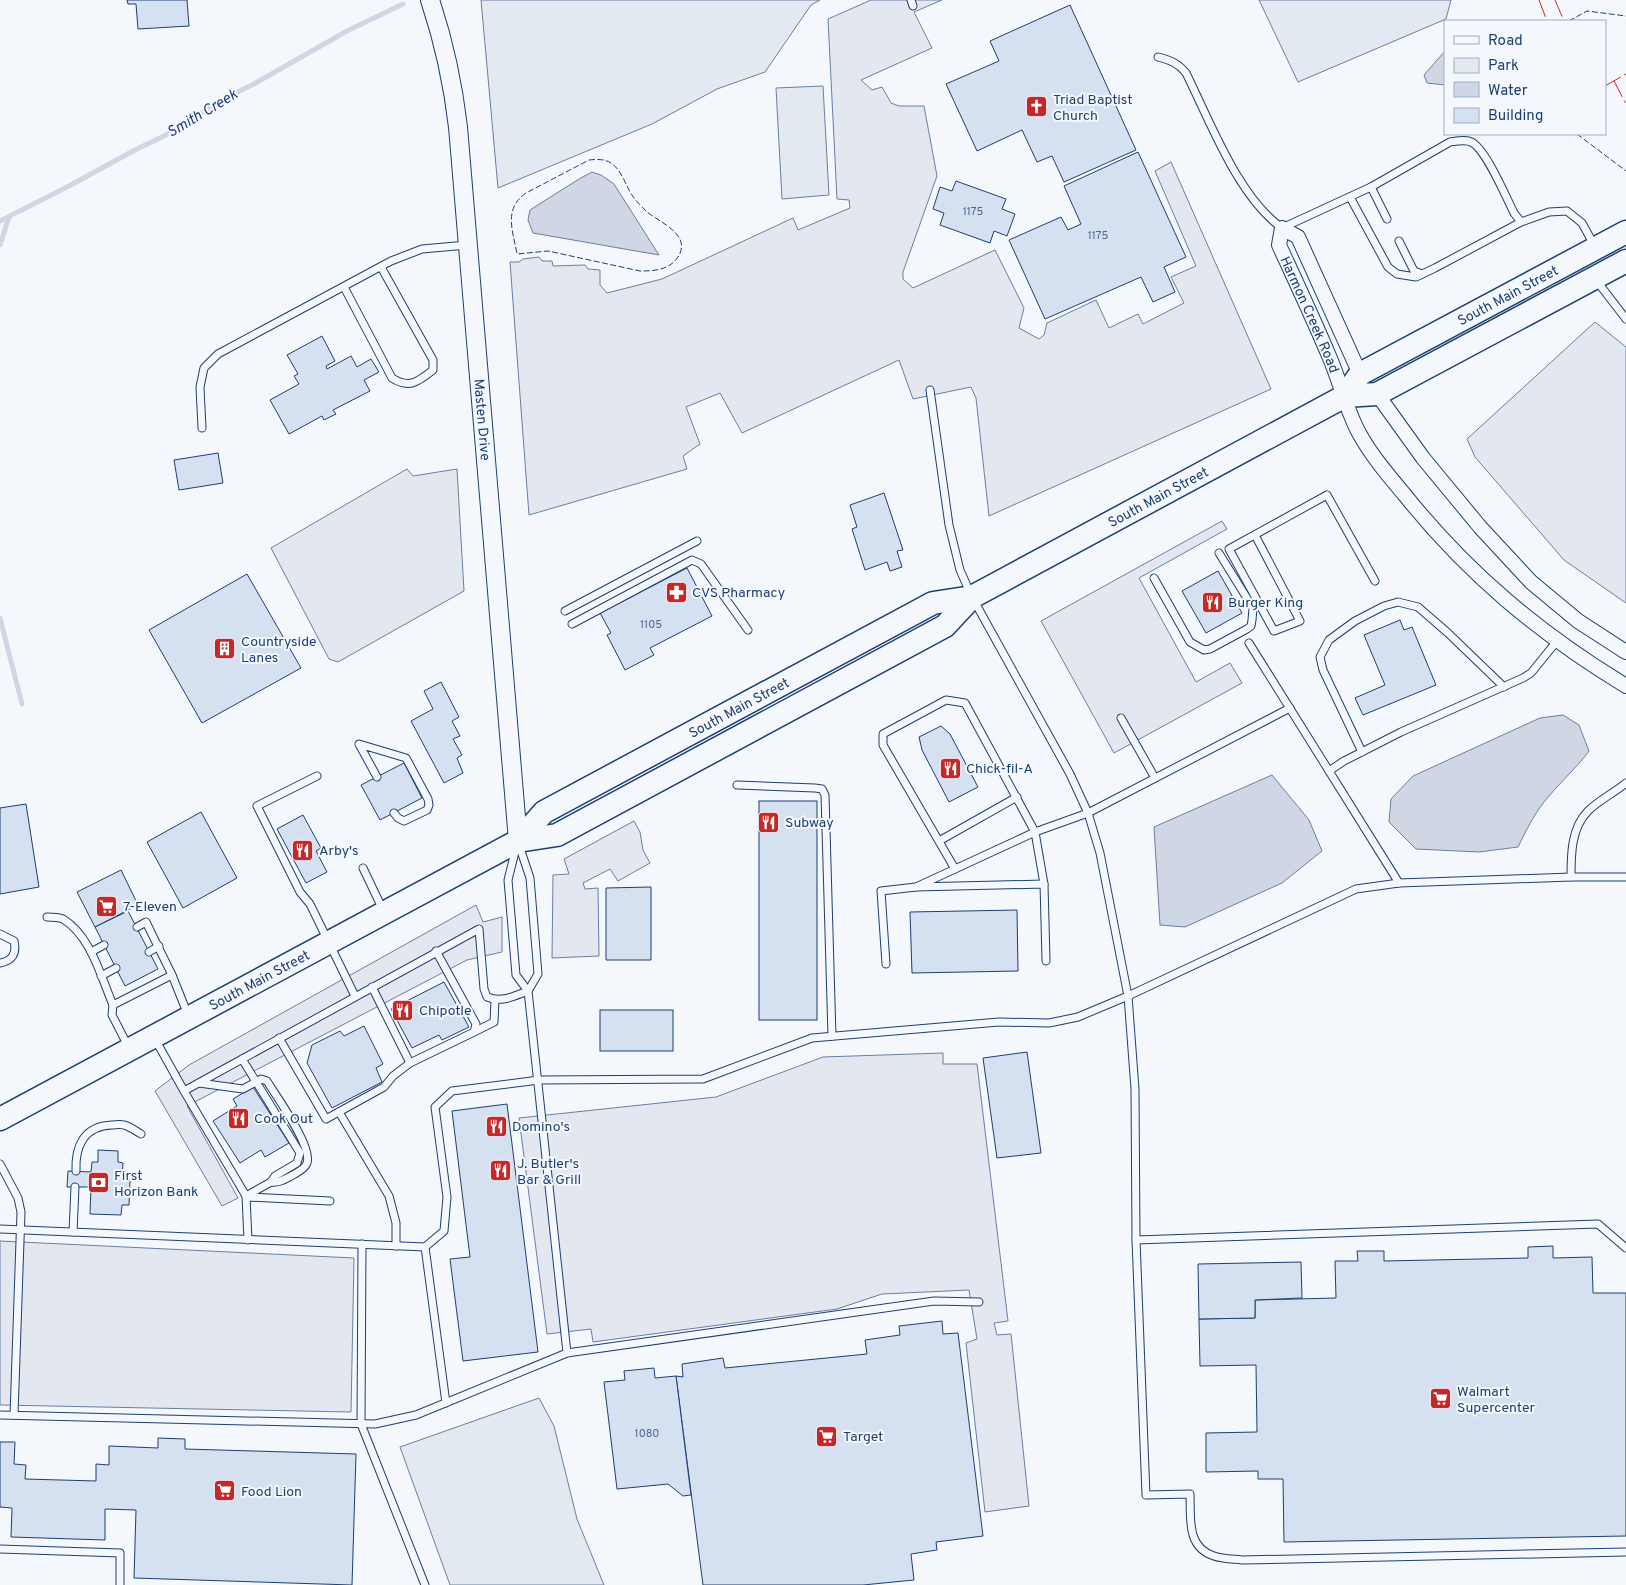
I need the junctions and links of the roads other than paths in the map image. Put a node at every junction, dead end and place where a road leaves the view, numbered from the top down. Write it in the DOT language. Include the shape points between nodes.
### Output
graph roads {
  1 [pos="430,0"];
  2 [pos="1158,57"];
  3 [pos="1371,187"];
  4 [pos="1350,197"];
  5 [pos="1387,219"];
  6 [pos="1521,222"];
  7 [pos="1282,228"];
  8 [pos="1626,232"];
  9 [pos="1398,241"];
  10 [pos="468,245"];
  11 [pos="1595,247"];
  12 [pos="1626,261"];
  13 [pos="382,267"];
  14 [pos="1422,274"];
  15 [pos="1594,278"];
  16 [pos="344,286"];
  17 [pos="1626,319"];
  18 [pos="1360,374"];
  19 [pos="930,390"];
  20 [pos="1378,394"];
  21 [pos="1345,396"];
  22 [pos="202,428"];
  23 [pos="1255,534"];
  24 [pos="697,541"];
  25 [pos="1219,553"];
  26 [pos="1154,578"];
  27 [pos="1375,581"];
  28 [pos="972,597"];
  29 [pos="565,612"];
  30 [pos="572,624"];
  31 [pos="748,630"];
  32 [pos="1557,641"];
  33 [pos="1249,643"];
  34 [pos="1626,652"];
  35 [pos="1626,686"];
  36 [pos="1504,687"];
  37 [pos="1290,708"];
  38 [pos="1121,718"];
  39 [pos="1362,752"];
  40 [pos="1329,771"];
  41 [pos="317,776"];
  42 [pos="377,777"];
  43 [pos="1155,778"];
  44 [pos="1626,783"];
  45 [pos="737,785"];
  46 [pos="1017,797"];
  47 [pos="394,813"];
  48 [pos="1088,813"];
  49 [pos="1035,832"];
  50 [pos="518,841"];
  51 [pos="939,841"];
  52 [pos="364,868"];
  53 [pos="955,869"];
  54 [pos="1571,877"];
  55 [pos="1626,877"];
  56 [pos="1399,883"];
  57 [pos="1044,884"];
  58 [pos="916,888"];
  59 [pos="385,912"];
  60 [pos="48,917"];
  61 [pos="137,927"];
  62 [pos="0,934"];
  63 [pos="328,943"];
  64 [pos="104,945"];
  65 [pos="158,946"];
  66 [pos="436,951"];
  67 [pos="91,952"];
  68 [pos="149,952"];
  69 [pos="1046,961"];
  70 [pos="0,963"];
  71 [pos="886,964"];
  72 [pos="116,968"];
  73 [pos="172,975"];
  74 [pos="101,976"];
  75 [pos="372,987"];
  76 [pos="528,991"];
  77 [pos="355,996"];
  78 [pos="1128,996"];
  79 [pos="495,1000"];
  80 [pos="113,1005"];
  81 [pos="190,1017"];
  82 [pos="474,1032"];
  83 [pos="154,1036"];
  84 [pos="832,1036"];
  85 [pos="280,1038"];
  86 [pos="130,1050"];
  87 [pos="242,1059"];
  88 [pos="410,1063"];
  89 [pos="539,1080"];
  90 [pos="256,1081"];
  91 [pos="199,1083"];
  92 [pos="184,1091"];
  93 [pos="339,1112"];
  94 [pos="0,1119"];
  95 [pos="141,1134"];
  96 [pos="0,1164"];
  97 [pos="76,1171"];
  98 [pos="75,1187"];
  99 [pos="246,1196"];
  100 [pos="330,1201"];
  101 [pos="0,1229"];
  102 [pos="20,1230"];
  103 [pos="73,1232"];
  104 [pos="248,1240"];
  105 [pos="1136,1240"];
  106 [pos="362,1244"];
  107 [pos="396,1246"];
  108 [pos="425,1247"];
  109 [pos="1626,1248"];
  110 [pos="979,1302"];
  111 [pos="567,1353"];
  112 [pos="446,1403"];
  113 [pos="0,1415"];
  114 [pos="14,1415"];
  115 [pos="362,1424"];
  116 [pos="0,1549"];
  117 [pos="1626,1552"];
  118 [pos="120,1585"];
  119 [pos="425,1585"];
  1 -- 10 [label="street, Masten Drive" via="454,93"];
  2 -- 7 [label="lane" via="1180,65 1186,73 1230,164 1269,219"];
  3 -- 4 [label="lane"];
  3 -- 5 [label="lane"];
  3 -- 6 [label="lane" via="1450,142 1472,142 1482,151"];
  4 -- 7 [label="lane"];
  4 -- 14 [label="lane" via="1392,272 1410,277"];
  6 -- 11 [label="lane" via="1549,212 1568,211 1582,223"];
  6 -- 14 [label="lane"];
  7 -- 18 [label="street, Harmon Creek Road" via="1298,237"];
  7 -- 21 [label="street, Harmon Creek Road" via="1279,245"];
  8 -- 11 [label="main road, South Main Street"];
  9 -- 14 [label="lane" via="1414,271"];
  10 -- 13 [label="lane" via="422,249"];
  10 -- 50 [label="street, Masten Drive"];
  11 -- 18 [label="main road, South Main Street"];
  12 -- 15 [label="main road, South Main Street"];
  13 -- 16 [label="lane"];
  13 -- 16 [label="lane" via="433,360 432,370 412,384 401,384 392,378"];
  15 -- 17 [label="lane"];
  15 -- 20 [label="main road, South Main Street"];
  16 -- 22 [label="lane" via="218,354 204,368 200,387"];
  18 -- 20 [label="street, Harmon Creek Road"];
  18 -- 21 [label="main road, South Main Street"];
  19 -- 28 [label="lane" via="949,525 960,570"];
  20 -- 21 [label="main road, South Main Street"];
  20 -- 34 [label="street, Harmon Creek Road" via="1422,458 1531,582 1578,620"];
  21 -- 28 [label="main road, South Main Street"];
  21 -- 32 [label="street, Harmon Creek Road" via="1360,434 1421,516 1499,595"];
  23 -- 23 [label="lane" via="1300,621 1274,631 1229,549"];
  23 -- 27 [label="lane" via="1327,495"];
  24 -- 29 [label="lane"];
  25 -- 26 [label="lane" via="1253,608 1253,614 1251,626 1210,649 1204,650 1190,642"];
  28 -- 48 [label="lane" via="1070,774"];
  28 -- 50 [label="main road, South Main Street" via="945,626 557,835"];
  30 -- 31 [label="lane" via="692,560 701,564"];
  32 -- 35 [label="street, Harmon Creek Road"];
  32 -- 36 [label="lane" via="1531,673"];
  33 -- 37 [label="lane"];
  36 -- 39 [label="lane"];
  36 -- 39 [label="lane" via="1418,607 1398,602 1384,606 1329,640 1320,657 1323,670"];
  37 -- 40 [label="lane"];
  37 -- 43 [label="lane"];
  38 -- 43 [label="lane"];
  39 -- 40 [label="lane"];
  40 -- 56 [label="lane"];
  41 -- 63 [label="lane" via="257,806"];
  42 -- 47 [label="lane" via="359,744 406,758 428,799 427,810 404,820"];
  43 -- 48 [label="lane"];
  44 -- 54 [label="lane" via="1596,804 1579,823 1572,847"];
  45 -- 84 [label="lane" via="815,788 825,795"];
  46 -- 49 [label="lane"];
  46 -- 51 [label="lane"];
  46 -- 51 [label="lane" via="965,703 946,700 884,734 883,745"];
  48 -- 49 [label="lane"];
  48 -- 78 [label="lane" via="1100,853"];
  49 -- 53 [label="lane"];
  49 -- 57 [label="lane"];
  50 -- 59 [label="main road, South Main Street"];
  50 -- 76 [label="lane" via="530,878 538,974"];
  50 -- 76 [label="lane" via="508,880 516,975"];
  51 -- 53 [label="lane"];
  52 -- 59 [label="lane"];
  53 -- 58 [label="lane"];
  54 -- 55 [label="lane"];
  54 -- 56 [label="lane"];
  56 -- 78 [label="lane" via="1356,889"];
  57 -- 58 [label="lane"];
  57 -- 69 [label="lane"];
  58 -- 71 [label="lane" via="882,891"];
  59 -- 63 [label="main road, South Main Street"];
  60 -- 67 [label="lane" via="61,918 77,932"];
  61 -- 65 [label="lane" via="146,922"];
  62 -- 70 [label="lane" via="14,941 15,946 10,961"];
  63 -- 77 [label="lane"];
  63 -- 81 [label="main road, South Main Street"];
  64 -- 67 [label="lane"];
  65 -- 68 [label="lane"];
  65 -- 73 [label="lane"];
  66 -- 75 [label="lane"];
  66 -- 79 [label="lane" via="478,929 484,989 487,997"];
  66 -- 82 [label="lane" via="476,1024"];
  67 -- 74 [label="lane"];
  72 -- 74 [label="lane"];
  73 -- 80 [label="lane"];
  73 -- 81 [label="lane"];
  74 -- 80 [label="lane"];
  75 -- 77 [label="lane"];
  75 -- 88 [label="lane"];
  76 -- 79 [label="lane"];
  76 -- 89 [label="lane"];
  77 -- 85 [label="lane"];
  78 -- 84 [label="lane" via="1078,1017 1049,1023 999,1022"];
  78 -- 105 [label="lane" via="1135,1089"];
  79 -- 82 [label="lane" via="494,1022"];
  80 -- 86 [label="lane" via="112,1015"];
  81 -- 83 [label="main road, South Main Street"];
  82 -- 88 [label="lane"];
  83 -- 86 [label="main road, South Main Street"];
  83 -- 92 [label="lane"];
  84 -- 89 [label="lane" via="812,1038 703,1079"];
  85 -- 87 [label="lane"];
  85 -- 93 [label="lane" via="326,1119"];
  86 -- 94 [label="main road, South Main Street"];
  87 -- 90 [label="lane"];
  87 -- 91 [label="lane"];
  88 -- 93 [label="lane" via="384,1087"];
  89 -- 108 [label="lane" via="452,1091 435,1107 447,1197 444,1231"];
  89 -- 111 [label="lane"];
  90 -- 91 [label="lane" via="243,1089"];
  90 -- 99 [label="lane" via="300,1153 297,1163"];
  91 -- 92 [label="lane"];
  92 -- 99 [label="lane"];
  93 -- 107 [label="lane" via="389,1196 396,1223"];
  95 -- 97 [label="lane" via="124,1124 103,1125 87,1133 78,1149"];
  96 -- 102 [label="lane" via="20,1205"];
  98 -- 103 [label="lane"];
  99 -- 100 [label="lane"];
  99 -- 104 [label="lane"];
  101 -- 102 [label="lane"];
  102 -- 103 [label="lane"];
  102 -- 114 [label="lane"];
  103 -- 104 [label="lane"];
  104 -- 106 [label="lane"];
  105 -- 109 [label="lane" via="1598,1224"];
  105 -- 117 [label="lane" via="1146,1495 1190,1494 1192,1537 1200,1549 1214,1556 1242,1560"];
  106 -- 107 [label="lane"];
  106 -- 115 [label="lane"];
  107 -- 108 [label="lane"];
  108 -- 112 [label="lane"];
  110 -- 111 [label="lane" via="934,1301"];
  111 -- 112 [label="lane"];
  112 -- 115 [label="lane" via="416,1415"];
  113 -- 114 [label="lane"];
  114 -- 115 [label="lane"];
  115 -- 119 [label="lane"];
  116 -- 118 [label="lane" via="120,1553"];
}
